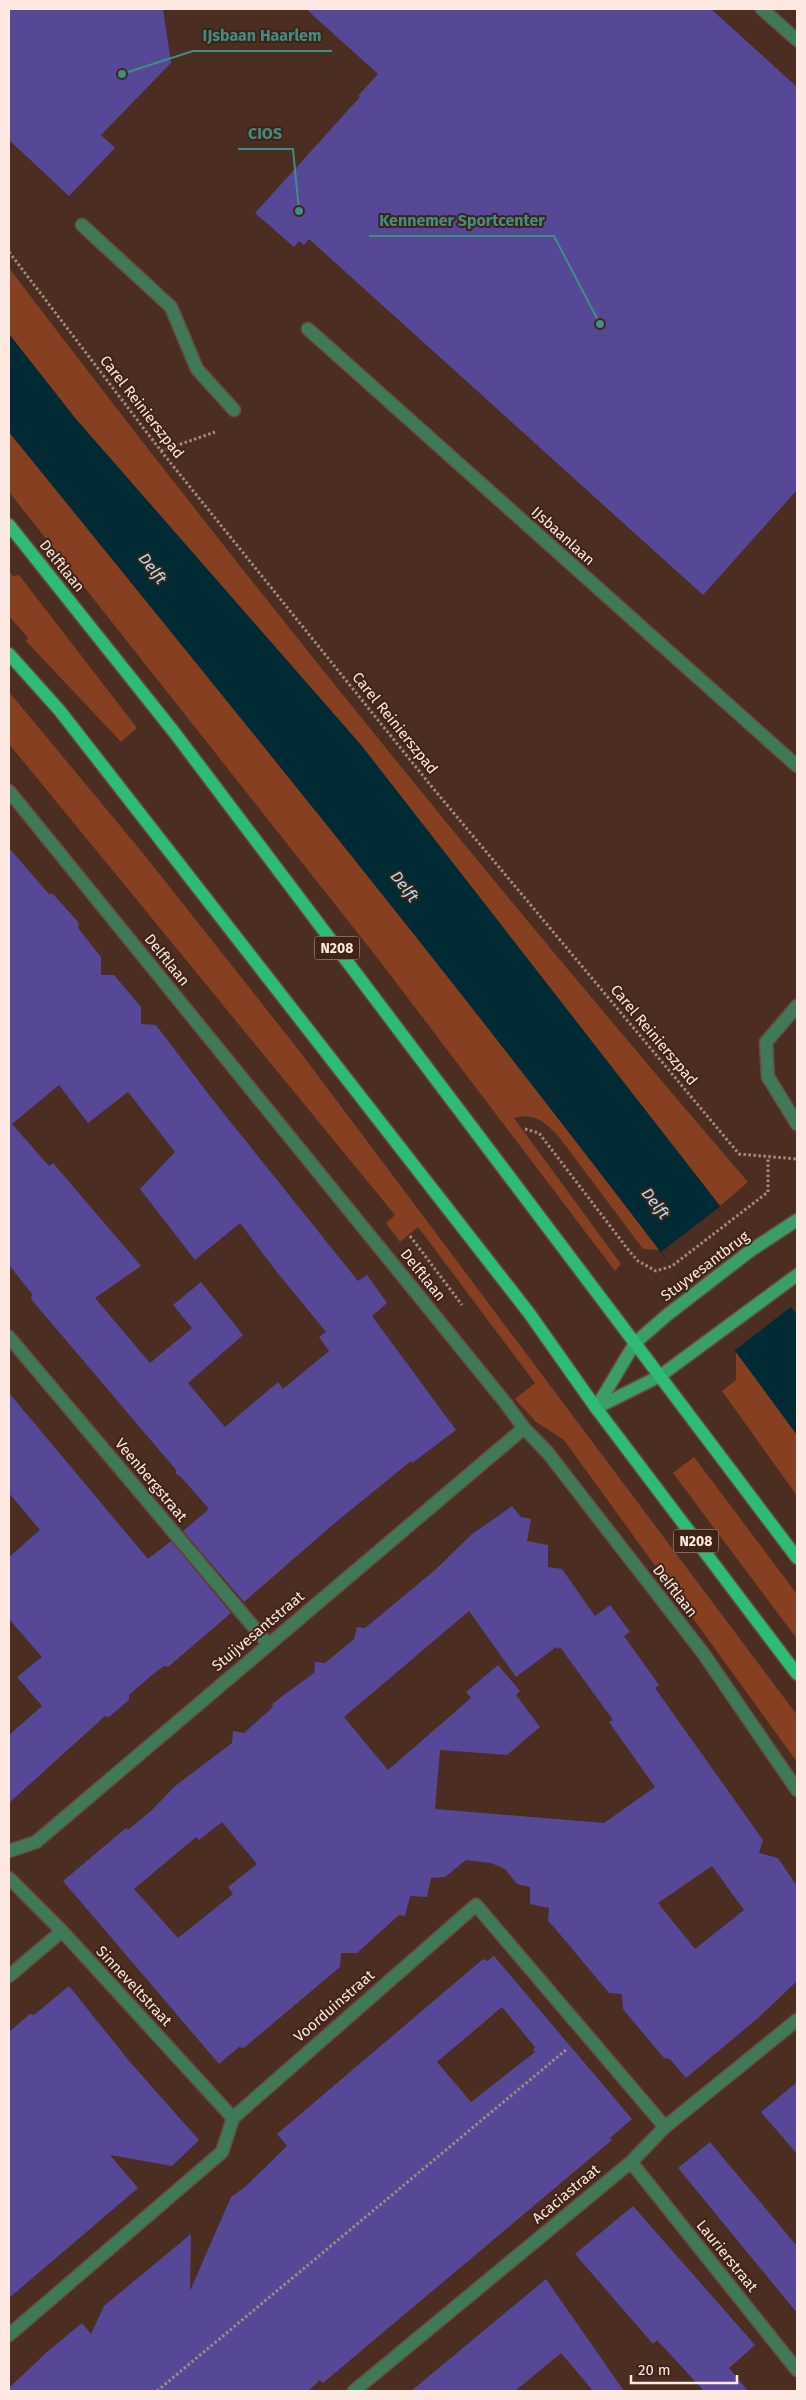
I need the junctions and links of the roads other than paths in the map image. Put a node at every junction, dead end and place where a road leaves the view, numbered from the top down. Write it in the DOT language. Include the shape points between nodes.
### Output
graph roads {
  1 [pos="762,9"];
  2 [pos="797,40"];
  3 [pos="82,226"];
  4 [pos="308,330"];
  5 [pos="234,410"];
  6 [pos="9,525"];
  7 [pos="9,654"];
  8 [pos="797,766"];
  9 [pos="9,791"];
  10 [pos="797,1006"];
  11 [pos="797,1124"];
  12 [pos="797,1220"];
  13 [pos="797,1275"];
  14 [pos="9,1337"];
  15 [pos="635,1343"];
  16 [pos="660,1376"];
  17 [pos="596,1408"];
  18 [pos="524,1428"];
  19 [pos="797,1558"];
  20 [pos="268,1644"];
  21 [pos="797,1674"];
  22 [pos="797,1790"];
  23 [pos="9,1850"];
  24 [pos="9,1878"];
  25 [pos="62,1931"];
  26 [pos="9,1976"];
  27 [pos="797,2020"];
  28 [pos="233,2118"];
  29 [pos="665,2127"];
  30 [pos="630,2162"];
  31 [pos="9,2335"];
  32 [pos="797,2370"];
  33 [pos="354,2391"];
  1 -- 2 [label="street"];
  3 -- 5 [label="street" via="171,307 197,369"];
  4 -- 8 [label="street, IJsbaanlaan"];
  6 -- 15 [label="main road, Delftlaan / N208" via="174,732"];
  7 -- 17 [label="main road, N208" via="60,711 529,1313"];
  9 -- 18 [label="street, Delftlaan"];
  10 -- 11 [label="street" via="766,1042 768,1077"];
  12 -- 15 [label="street, Stuyvesantbrug" via="750,1251"];
  13 -- 16 [label="street"];
  14 -- 20 [label="street, Veenbergstraat"];
  15 -- 16 [label="main road, Delftlaan / N208"];
  15 -- 17 [label="street"];
  16 -- 17 [label="street"];
  16 -- 19 [label="main road, Delftlaan / N208"];
  17 -- 21 [label="main road, N208"];
  18 -- 20 [label="street, Stuijvesantstraat"];
  18 -- 22 [label="street, Delftlaan" via="548,1453 703,1653"];
  20 -- 23 [label="street, Stuijvesantstraat" via="36,1842"];
  24 -- 25 [label="street, Sinneveltstraat"];
  25 -- 26 [label="street"];
  25 -- 28 [label="street, Sinneveltstraat"];
  27 -- 29 [label="street, Acaciastraat"];
  28 -- 29 [label="street, Voorduinstraat" via="476,1904"];
  28 -- 31 [label="street, Voorduinstraat" via="222,2152"];
  29 -- 30 [label="street, Acaciastraat"];
  30 -- 32 [label="street, Laurierstraat"];
  30 -- 33 [label="street, Acaciastraat"];
}
